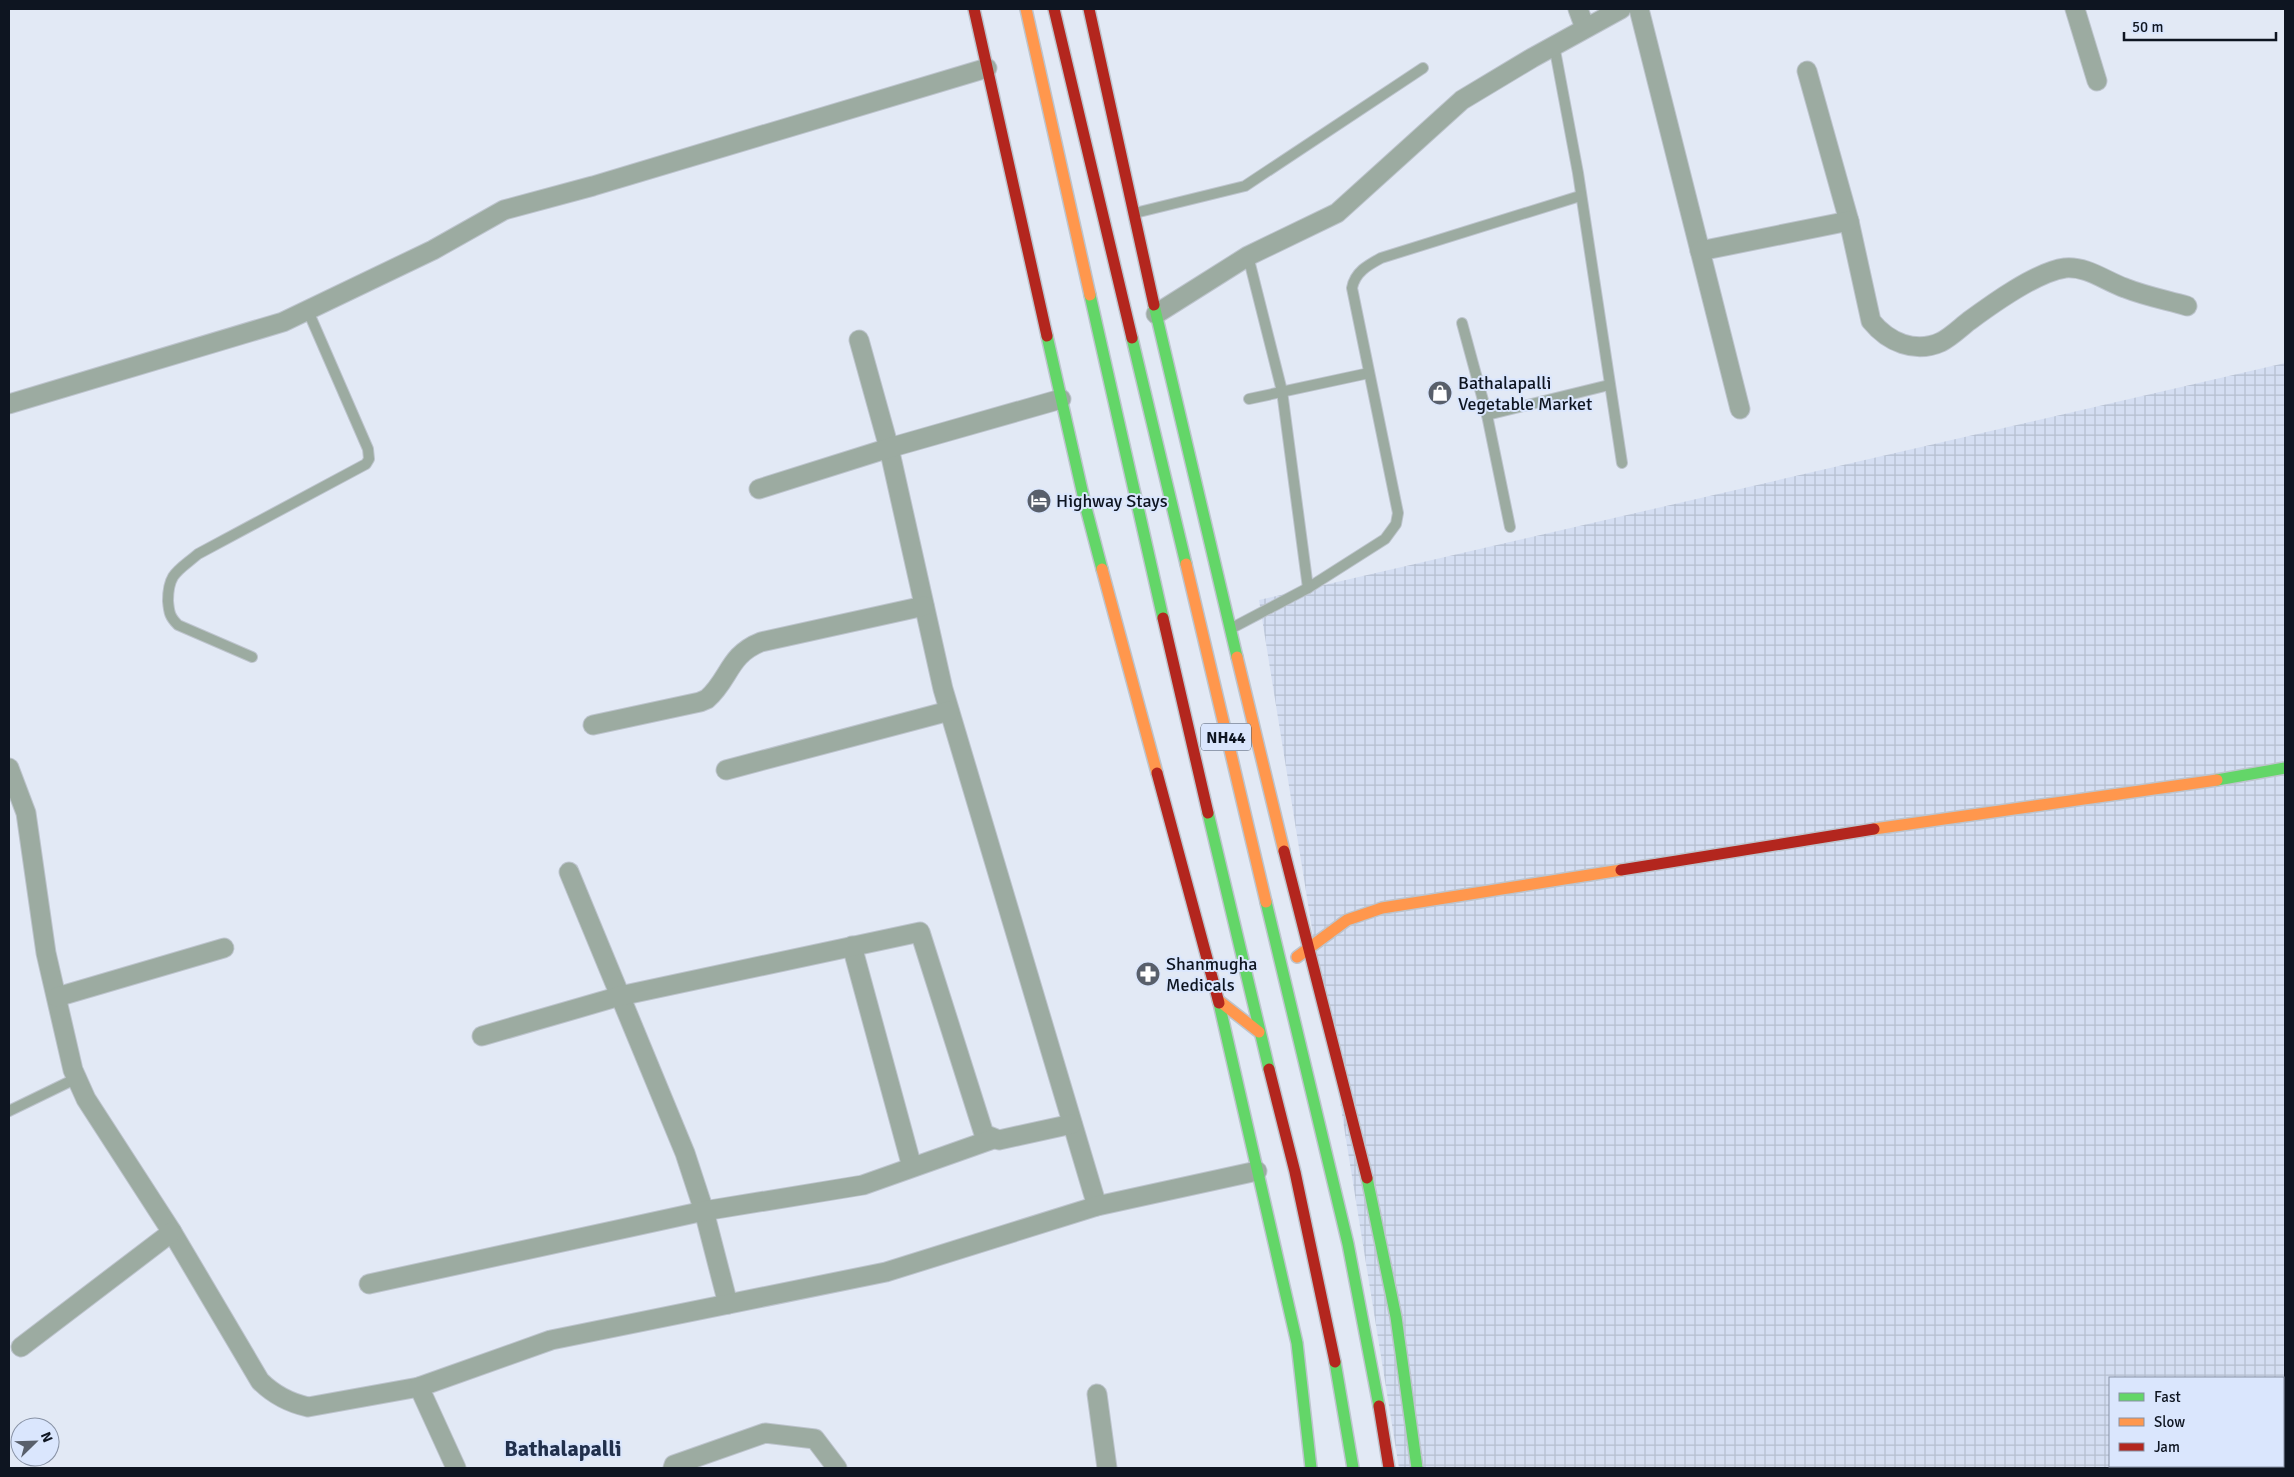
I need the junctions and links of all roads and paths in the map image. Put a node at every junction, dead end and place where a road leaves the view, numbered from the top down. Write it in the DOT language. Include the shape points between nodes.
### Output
graph roads {
  1 [pos="974,9"];
  2 [pos="1026,9"];
  3 [pos="1054,9"];
  4 [pos="1089,9"];
  5 [pos="1578,9"];
  6 [pos="1621,9"];
  7 [pos="1639,9"];
  8 [pos="2075,9"];
  9 [pos="1585,28"];
  10 [pos="1554,45"];
  11 [pos="987,68"];
  12 [pos="1423,68"];
  13 [pos="1807,71"];
  14 [pos="2097,81"];
  15 [pos="1580,196"];
  16 [pos="1134,214"];
  17 [pos="1849,221"];
  18 [pos="1700,252"];
  19 [pos="1248,256"];
  20 [pos="2187,306"];
  21 [pos="308,310"];
  22 [pos="1156,314"];
  23 [pos="1462,323"];
  24 [pos="859,340"];
  25 [pos="1369,373"];
  26 [pos="1609,385"];
  27 [pos="1282,391"];
  28 [pos="1061,399"];
  29 [pos="1249,399"];
  30 [pos="9,404"];
  31 [pos="1740,409"];
  32 [pos="1487,415"];
  33 [pos="889,448"];
  34 [pos="1622,463"];
  35 [pos="759,489"];
  36 [pos="1510,527"];
  37 [pos="1308,588"];
  38 [pos="924,606"];
  39 [pos="1231,628"];
  40 [pos="252,657"];
  41 [pos="949,711"];
  42 [pos="593,724"];
  43 [pos="9,768"];
  44 [pos="2285,768"];
  45 [pos="726,770"];
  46 [pos="569,872"];
  47 [pos="852,946"];
  48 [pos="1309,947"];
  49 [pos="224,948"];
  50 [pos="1282,971"];
  51 [pos="620,996"];
  52 [pos="57,997"];
  53 [pos="1218,1000"];
  54 [pos="1259,1032"];
  55 [pos="482,1036"];
  56 [pos="76,1078"];
  57 [pos="9,1111"];
  58 [pos="1072,1124"];
  59 [pos="993,1139"];
  60 [pos="912,1167"];
  61 [pos="1257,1171"];
  62 [pos="1097,1206"];
  63 [pos="704,1211"];
  64 [pos="172,1232"];
  65 [pos="369,1284"];
  66 [pos="728,1304"];
  67 [pos="21,1348"];
  68 [pos="419,1387"];
  69 [pos="1097,1394"];
  70 [pos="456,1468"];
  71 [pos="673,1468"];
  72 [pos="837,1468"];
  73 [pos="1107,1468"];
  74 [pos="1311,1468"];
  75 [pos="1353,1468"];
  76 [pos="1389,1468"];
  77 [pos="1418,1468"];
  1 -- 11 [label="main road"];
  2 -- 54 [label="main road, NH44"];
  3 -- 50 [label="main road, NH44"];
  4 -- 16 [label="main road"];
  5 -- 9 [label="street"];
  6 -- 9 [label="street"];
  7 -- 18 [label="street"];
  8 -- 14 [label="street"];
  9 -- 10 [label="street"];
  10 -- 15 [label="lane"];
  10 -- 19 [label="street" via="1462,100 1337,213"];
  11 -- 21 [label="street" via="504,210 433,250"];
  11 -- 28 [label="main road"];
  12 -- 16 [label="lane" via="1245,186"];
  13 -- 17 [label="street"];
  15 -- 25 [label="lane" via="1368,265 1353,281 1352,288"];
  15 -- 26 [label="lane"];
  16 -- 22 [label="main road"];
  17 -- 18 [label="street"];
  17 -- 20 [label="street" via="1871,321 1893,342 1912,346 1942,342 1995,302 2047,273 2066,268 2080,268 2125,288"];
  18 -- 31 [label="street"];
  19 -- 22 [label="street"];
  19 -- 27 [label="lane"];
  21 -- 30 [label="street" via="283,322"];
  21 -- 40 [label="lane" via="368,448 366,464 198,554 168,586 169,612 178,625"];
  22 -- 39 [label="main road"];
  23 -- 32 [label="lane"];
  24 -- 33 [label="street"];
  25 -- 27 [label="lane"];
  25 -- 37 [label="lane" via="1398,513 1396,524 1384,539"];
  26 -- 32 [label="lane"];
  26 -- 34 [label="lane"];
  27 -- 29 [label="lane"];
  27 -- 37 [label="lane"];
  28 -- 33 [label="street"];
  28 -- 53 [label="main road" via="1088,518"];
  32 -- 36 [label="lane"];
  33 -- 35 [label="street"];
  33 -- 38 [label="street"];
  37 -- 39 [label="lane"];
  38 -- 41 [label="street"];
  38 -- 42 [label="street" via="761,642 747,647 738,656 707,699"];
  39 -- 48 [label="main road"];
  41 -- 45 [label="street"];
  41 -- 58 [label="street"];
  43 -- 52 [label="street" via="26,813 46,953"];
  44 -- 48 [label="main road" via="1919,822 1382,908 1346,920"];
  46 -- 51 [label="street"];
  47 -- 51 [label="street"];
  47 -- 59 [label="street" via="920,932 984,1134"];
  47 -- 60 [label="street"];
  48 -- 50 [label="main road"];
  48 -- 77 [label="main road" via="1372,1198 1396,1317"];
  49 -- 52 [label="street"];
  50 -- 76 [label="main road, NH44" via="1340,1204 1371,1351"];
  51 -- 55 [label="street"];
  51 -- 63 [label="street" via="685,1153"];
  52 -- 56 [label="street"];
  53 -- 54 [label="main road"];
  53 -- 61 [label="main road"];
  54 -- 75 [label="main road, NH44" via="1295,1172 1330,1332"];
  56 -- 57 [label="lane"];
  56 -- 64 [label="street" via="100,1122"];
  58 -- 59 [label="street"];
  58 -- 62 [label="street"];
  59 -- 60 [label="street"];
  60 -- 63 [label="street" via="863,1185"];
  61 -- 62 [label="street"];
  61 -- 74 [label="main road" via="1296,1343"];
  62 -- 66 [label="street" via="886,1272"];
  63 -- 65 [label="street"];
  63 -- 66 [label="street"];
  64 -- 67 [label="street"];
  64 -- 68 [label="street" via="260,1381 271,1391 308,1406"];
  66 -- 68 [label="street" via="551,1340"];
  68 -- 70 [label="street"];
  69 -- 73 [label="street"];
  71 -- 72 [label="street" via="765,1433 814,1439"];
}
